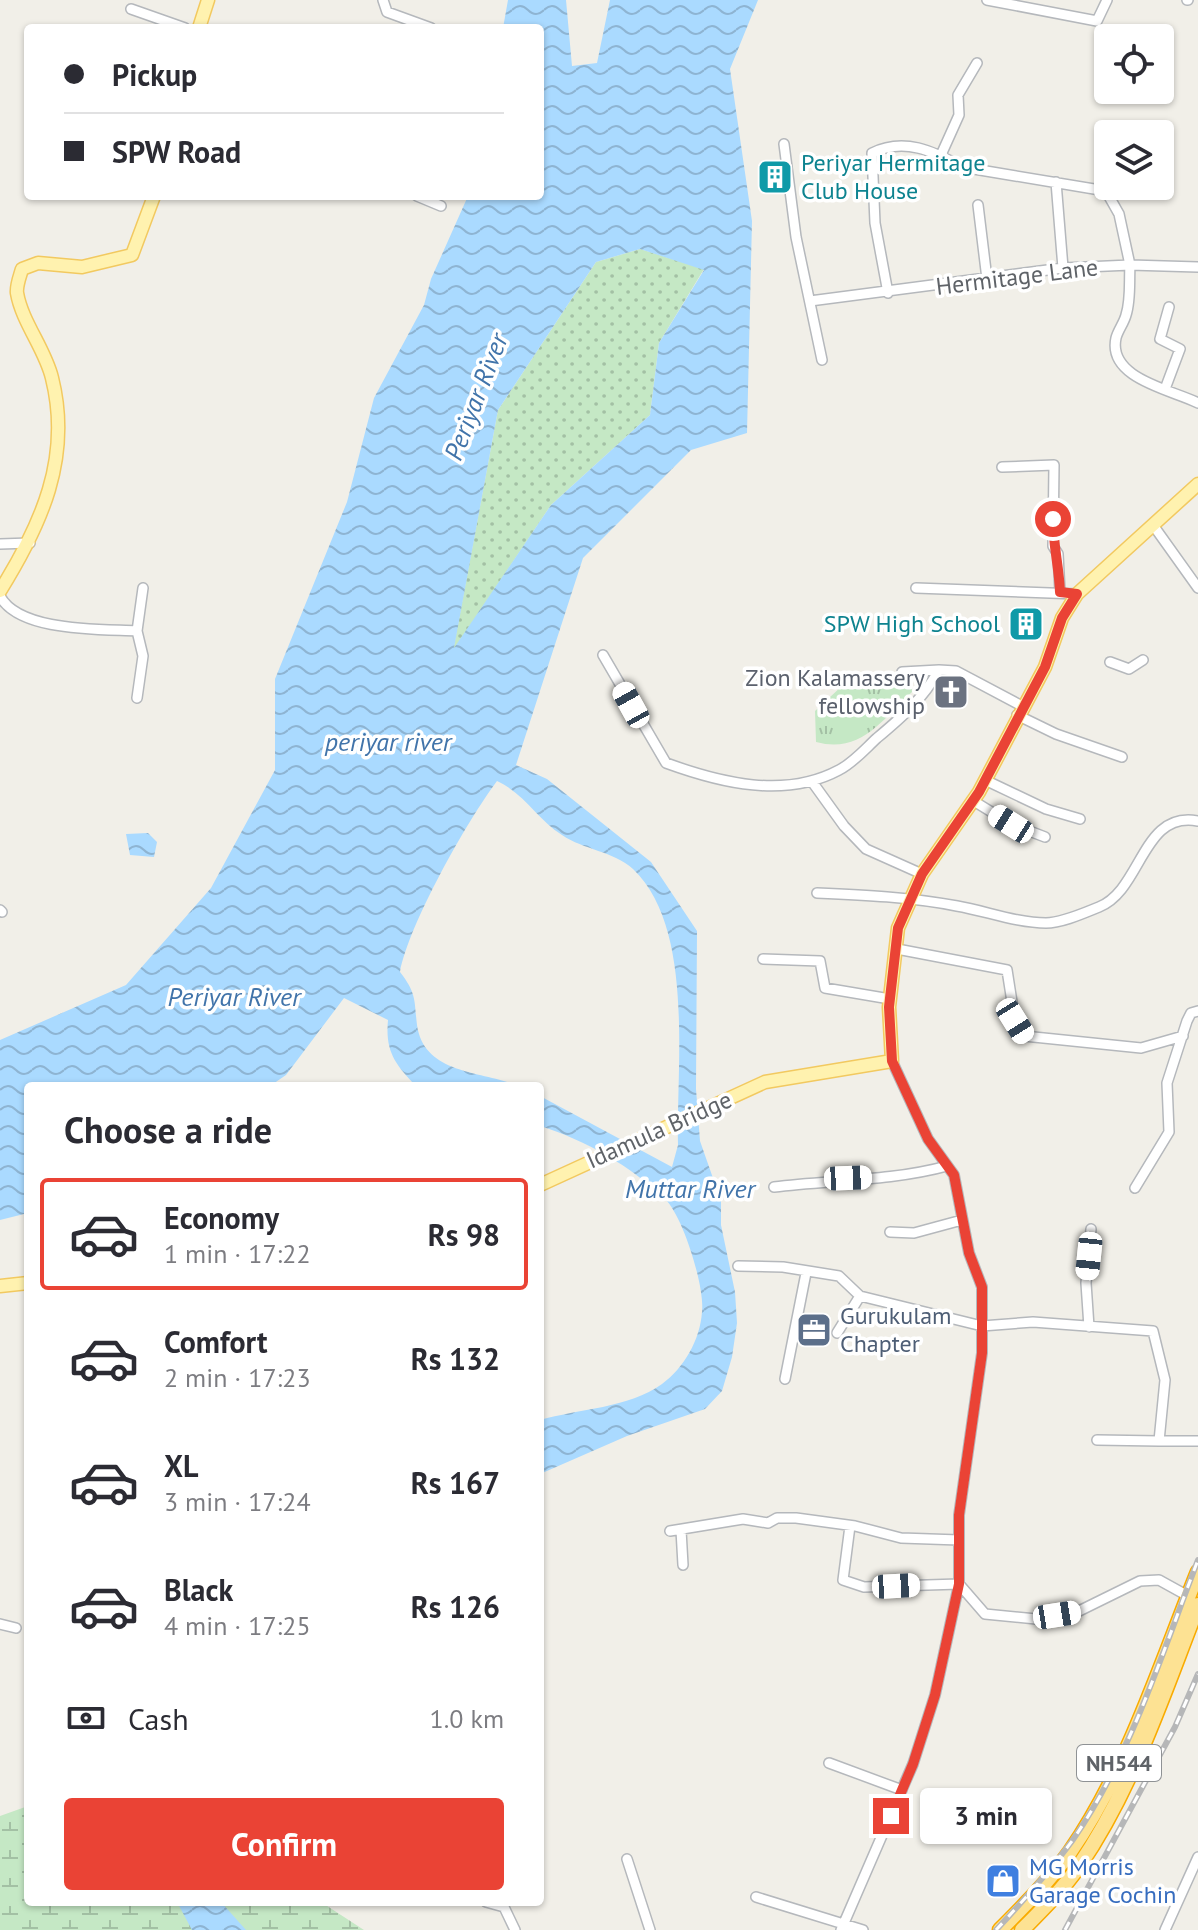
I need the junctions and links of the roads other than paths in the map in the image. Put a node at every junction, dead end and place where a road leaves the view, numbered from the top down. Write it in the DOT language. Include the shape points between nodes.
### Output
graph roads {
  1 [pos="208,0"];
  2 [pos="383,0"];
  3 [pos="987,0"];
  4 [pos="1107,0"];
  5 [pos="131,9"];
  6 [pos="174,24"];
  7 [pos="200,24"];
  8 [pos="420,24"];
  9 [pos="977,63"];
  10 [pos="784,144"];
  11 [pos="941,155"];
  12 [pos="1056,182"];
  13 [pos="153,200"];
  14 [pos="427,200"];
  15 [pos="978,205"];
  16 [pos="441,206"];
  17 [pos="1130,265"];
  18 [pos="1198,267"];
  19 [pos="1063,268"];
  20 [pos="987,279"];
  21 [pos="888,293"];
  22 [pos="810,301"];
  23 [pos="1169,307"];
  24 [pos="822,360"];
  25 [pos="1165,389"];
  26 [pos="1198,403"];
  27 [pos="1002,467"];
  28 [pos="1198,484"];
  29 [pos="1153,525"];
  30 [pos="30,543"];
  31 [pos="0,544"];
  32 [pos="1197,586"];
  33 [pos="143,588"];
  34 [pos="916,588"];
  35 [pos="1060,592"];
  36 [pos="0,594"];
  37 [pos="1077,594"];
  38 [pos="137,631"];
  39 [pos="603,655"];
  40 [pos="1143,660"];
  41 [pos="1110,662"];
  42 [pos="939,670"];
  43 [pos="902,672"];
  44 [pos="137,698"];
  45 [pos="1020,711"];
  46 [pos="1122,757"];
  47 [pos="985,780"];
  48 [pos="813,783"];
  49 [pos="972,800"];
  50 [pos="1080,819"];
  51 [pos="1198,821"];
  52 [pos="1045,837"];
  53 [pos="922,874"];
  54 [pos="817,893"];
  55 [pos="910,898"];
  56 [pos="897,949"];
  57 [pos="763,959"];
  58 [pos="890,999"];
  59 [pos="1198,1011"];
  60 [pos="1183,1036"];
  61 [pos="892,1061"];
  62 [pos="947,1166"];
  63 [pos="546,1182"];
  64 [pos="774,1187"];
  65 [pos="1135,1188"];
  66 [pos="962,1220"];
  67 [pos="1091,1229"];
  68 [pos="890,1232"];
  69 [pos="738,1266"];
  70 [pos="806,1273"];
  71 [pos="24,1283"];
  72 [pos="0,1286"];
  73 [pos="860,1296"];
  74 [pos="982,1326"];
  75 [pos="1089,1327"];
  76 [pos="837,1333"];
  77 [pos="785,1379"];
  78 [pos="1097,1440"];
  79 [pos="1159,1441"];
  80 [pos="1198,1441"];
  81 [pos="850,1526"];
  82 [pos="681,1530"];
  83 [pos="670,1531"];
  84 [pos="959,1540"];
  85 [pos="683,1565"];
  86 [pos="1198,1572"];
  87 [pos="959,1584"];
  88 [pos="1193,1601"];
  89 [pos="0,1624"];
  90 [pos="16,1628"];
  91 [pos="829,1763"];
  92 [pos="902,1790"];
  93 [pos="1198,1857"];
  94 [pos="627,1859"];
  95 [pos="756,1897"];
  96 [pos="500,1906"];
  97 [pos="843,1926"];
  98 [pos="515,1930"];
  99 [pos="650,1930"];
  100 [pos="863,1930"];
  101 [pos="1000,1930"];
  102 [pos="1022,1930"];
  103 [pos="1165,1930"];
  1 -- 7 [label="main road"];
  2 -- 8 [label="street" via="387,12"];
  3 -- 4 [label="street" via="1097,21"];
  5 -- 6 [label="street"];
  9 -- 11 [label="street" via="958,95 959,115"];
  10 -- 22 [label="street"];
  11 -- 12 [label="street" via="962,167"];
  11 -- 21 [label="street" via="908,145 888,145 872,153 875,223"];
  12 -- 17 [label="street" via="1106,191 1119,214"];
  12 -- 19 [label="street"];
  13 -- 30 [label="main road" via="132,255 82,267 38,263 22,269 16,291 52,378 57,440 56,474"];
  14 -- 16 [label="street"];
  15 -- 20 [label="street"];
  17 -- 18 [label="street"];
  17 -- 19 [label="street, Hermitage Lane"];
  17 -- 25 [label="street, Hermitage Lane" via="1127,314 1116,338 1116,353 1122,366"];
  19 -- 20 [label="street, Hermitage Lane"];
  20 -- 21 [label="street, Hermitage Lane"];
  21 -- 22 [label="street, Hermitage Lane"];
  22 -- 24 [label="street"];
  23 -- 25 [label="street" via="1160,339 1180,349"];
  25 -- 26 [label="street, Hermitage Lane"];
  27 -- 35 [label="street" via="1054,465 1053,546"];
  28 -- 29 [label="main road"];
  29 -- 32 [label="street"];
  29 -- 37 [label="main road"];
  30 -- 31 [label="street"];
  30 -- 36 [label="main road"];
  33 -- 38 [label="street"];
  34 -- 35 [label="street"];
  35 -- 37 [label="street"];
  36 -- 38 [label="street" via="13,611 50,625"];
  37 -- 45 [label="main road"];
  38 -- 44 [label="street" via="143,656"];
  39 -- 48 [label="street" via="666,763 704,777 788,788"];
  40 -- 41 [label="street" via="1129,669"];
  42 -- 43 [label="street"];
  42 -- 45 [label="street" via="956,671"];
  42 -- 48 [label="street" via="915,706 843,769"];
  45 -- 46 [label="street" via="1056,734"];
  45 -- 47 [label="main road"];
  47 -- 49 [label="main road"];
  47 -- 50 [label="street"];
  48 -- 53 [label="street" via="866,849"];
  49 -- 52 [label="street"];
  49 -- 53 [label="main road"];
  51 -- 55 [label="street" via="1167,827 1153,836 1135,874 1103,906 1050,923"];
  53 -- 55 [label="main road"];
  54 -- 55 [label="street"];
  55 -- 56 [label="main road" via="898,928"];
  56 -- 58 [label="main road"];
  56 -- 60 [label="street" via="1007,970 1015,1021 1024,1036 1141,1048"];
  57 -- 58 [label="street" via="820,961 825,988"];
  58 -- 61 [label="main road"];
  59 -- 60 [label="street" via="1191,1013"];
  60 -- 65 [label="street" via="1167,1083 1169,1132"];
  61 -- 62 [label="street" via="928,1139"];
  61 -- 63 [label="main road, Idamula Bridge" via="765,1082"];
  62 -- 64 [label="street" via="914,1175"];
  62 -- 66 [label="street" via="954,1175"];
  66 -- 68 [label="street" via="914,1233"];
  66 -- 74 [label="street" via="982,1287"];
  67 -- 75 [label="street"];
  69 -- 70 [label="street"];
  70 -- 73 [label="street" via="839,1276"];
  70 -- 77 [label="street"];
  71 -- 72 [label="main road"];
  73 -- 74 [label="street"];
  73 -- 76 [label="street"];
  74 -- 75 [label="street" via="1033,1322"];
  74 -- 84 [label="street"];
  75 -- 79 [label="street" via="1153,1331 1165,1380"];
  78 -- 79 [label="street"];
  79 -- 80 [label="street"];
  81 -- 82 [label="street" via="777,1518"];
  81 -- 84 [label="street" via="901,1538"];
  81 -- 87 [label="street" via="843,1580 864,1587"];
  82 -- 83 [label="street"];
  82 -- 85 [label="street"];
  84 -- 87 [label="street"];
  86 -- 88 [label="highway, NH544"];
  87 -- 88 [label="street" via="985,1614 1036,1619 1077,1612 1140,1581 1159,1580"];
  87 -- 92 [label="street" via="935,1695"];
  88 -- 101 [label="highway, NH544" via="1092,1814 1045,1884"];
  88 -- 102 [label="highway, NH544" via="1146,1739 1099,1832 1078,1867"];
  89 -- 90 [label="street"];
  91 -- 92 [label="street"];
  92 -- 97 [label="street"];
  93 -- 103 [label="street"];
  94 -- 99 [label="street"];
  95 -- 97 [label="street"];
  96 -- 98 [label="street"];
  97 -- 100 [label="street"];
}
